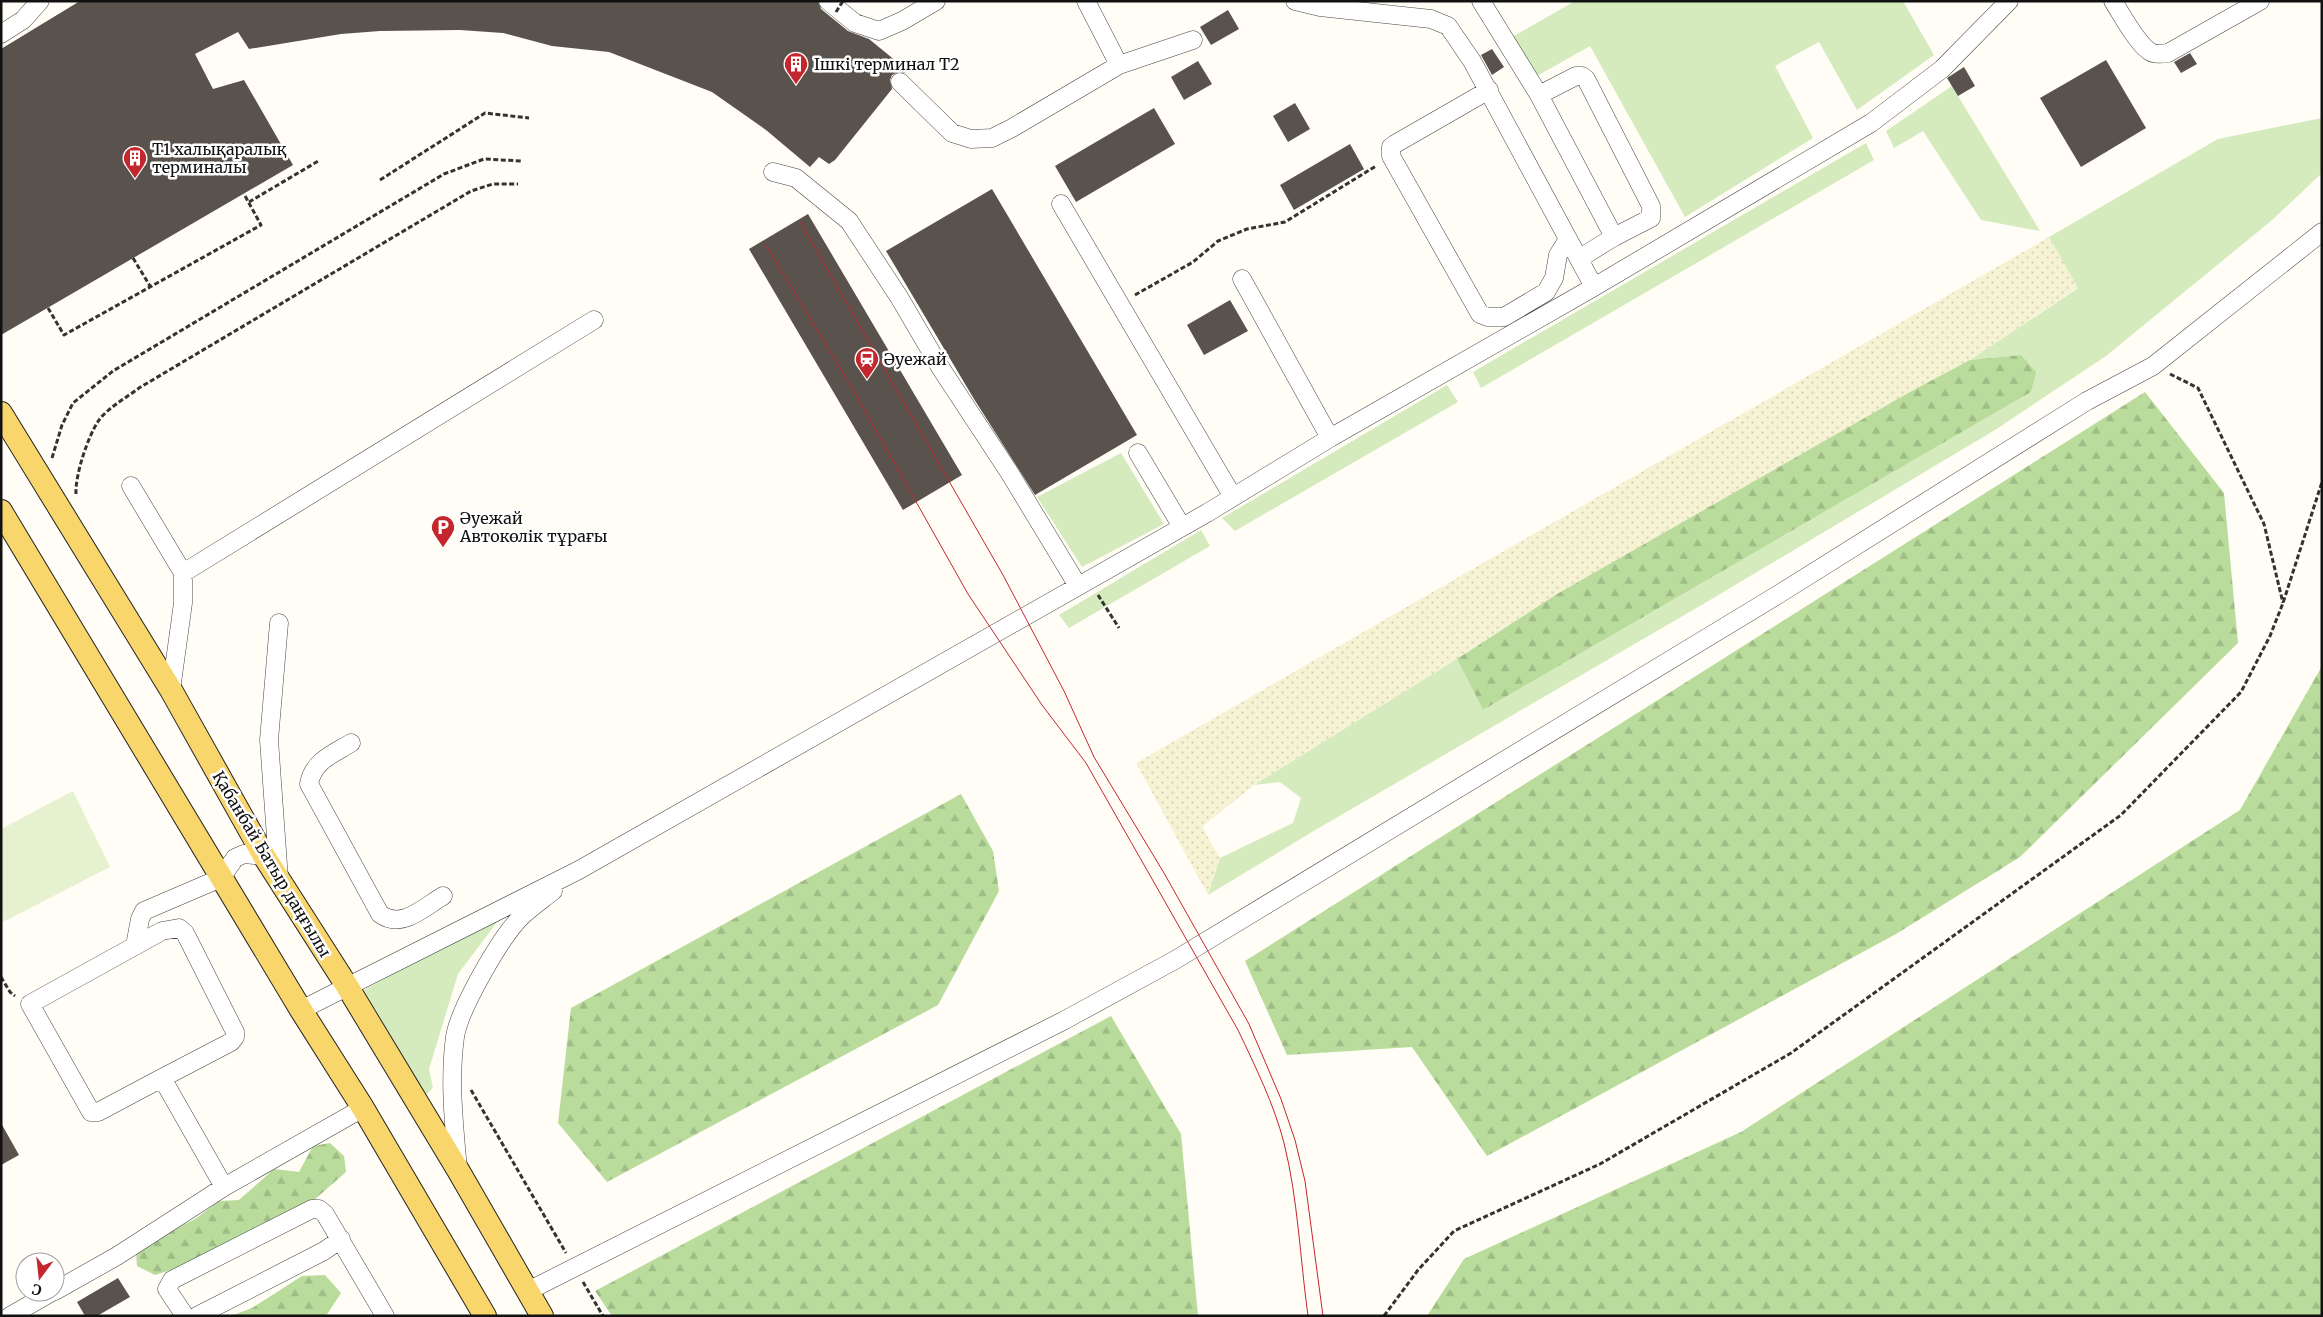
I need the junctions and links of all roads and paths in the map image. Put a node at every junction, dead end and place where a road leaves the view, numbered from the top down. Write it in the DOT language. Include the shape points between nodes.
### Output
graph roads {
  1 [pos="40,1"];
  2 [pos="843,1"];
  3 [pos="936,1"];
  4 [pos="1086,1"];
  5 [pos="1295,1"];
  6 [pos="1481,1"];
  7 [pos="2008,1"];
  8 [pos="2113,1"];
  9 [pos="2260,1"];
  10 [pos="832,7"];
  11 [pos="1,34"];
  12 [pos="1193,40"];
  13 [pos="1119,65"];
  14 [pos="900,82"];
  15 [pos="1489,90"];
  16 [pos="1539,95"];
  17 [pos="528,118"];
  18 [pos="1391,156"];
  19 [pos="320,160"];
  20 [pos="521,161"];
  21 [pos="773,172"];
  22 [pos="380,180"];
  23 [pos="518,184"];
  24 [pos="244,194"];
  25 [pos="249,202"];
  26 [pos="1061,204"];
  27 [pos="2322,232"];
  28 [pos="1614,237"];
  29 [pos="1568,239"];
  30 [pos="133,258"];
  31 [pos="1580,258"];
  32 [pos="1242,279"];
  33 [pos="150,286"];
  34 [pos="1594,287"];
  35 [pos="1119,306"];
  36 [pos="48,308"];
  37 [pos="594,320"];
  38 [pos="2153,366"];
  39 [pos="1,413"];
  40 [pos="1330,438"];
  41 [pos="1138,453"];
  42 [pos="51,463"];
  43 [pos="2322,482"];
  44 [pos="131,486"];
  45 [pos="76,496"];
  46 [pos="1233,497"];
  47 [pos="1,511"];
  48 [pos="1182,527"];
  49 [pos="183,574"];
  50 [pos="1083,583"];
  51 [pos="2283,604"];
  52 [pos="280,622"];
  53 [pos="1119,628"];
  54 [pos="170,690"];
  55 [pos="351,743"];
  56 [pos="264,856"];
  57 [pos="579,870"];
  58 [pos="222,878"];
  59 [pos="279,879"];
  60 [pos="443,896"];
  61 [pos="134,946"];
  62 [pos="1,977"];
  63 [pos="347,986"];
  64 [pos="30,1004"];
  65 [pos="301,1010"];
  66 [pos="454,1061"];
  67 [pos="162,1078"];
  68 [pos="363,1108"];
  69 [pos="458,1170"];
  70 [pos="224,1187"];
  71 [pos="341,1239"];
  72 [pos="575,1267"];
  73 [pos="65,1285"];
  74 [pos="528,1291"];
  75 [pos="35,1302"];
  76 [pos="10,1316"];
  77 [pos="185,1316"];
  78 [pos="197,1316"];
  79 [pos="385,1316"];
  80 [pos="485,1316"];
  81 [pos="542,1316"];
  82 [pos="603,1316"];
  83 [pos="1384,1316"];
  1 -- 11 [label="lane" via="22,20"];
  2 -- 10 [label="path, bridge"];
  3 -- 10 [label="lane" via="879,31 855,23"];
  4 -- 13 [label="lane"];
  5 -- 15 [label="lane" via="1320,7 1431,19 1448,26"];
  6 -- 16 [label="lane"];
  7 -- 34 [label="lane" via="1942,69 1871,123"];
  8 -- 9 [label="lane" via="2143,45 2158,54 2168,53"];
  12 -- 13 [label="lane"];
  13 -- 14 [label="lane" via="992,138 971,139 952,133"];
  15 -- 18 [label="lane" via="1395,144 1391,147"];
  15 -- 29 [label="lane"];
  16 -- 28 [label="lane"];
  16 -- 28 [label="lane" via="1576,76 1586,79 1651,206 1651,218"];
  17 -- 22 [label="path" via="485,113"];
  18 -- 29 [label="lane" via="1480,314 1504,317 1546,292 1551,285 1558,255"];
  18 -- 35 [label="path" via="1285,222 1247,229 1218,241 1193,262"];
  19 -- 25 [label="path"];
  20 -- 42 [label="path" via="484,159 444,174 112,371 73,402 62,425"];
  21 -- 50 [label="lane" via="796,178 849,221 940,367"];
  23 -- 45 [label="path" via="493,184 471,191 139,388 99,420 88,442"];
  24 -- 25 [label="path"];
  25 -- 33 [label="path" via="262,225"];
  26 -- 35 [label="lane"];
  27 -- 38 [label="lane"];
  28 -- 31 [label="lane"];
  29 -- 31 [label="lane"];
  30 -- 33 [label="path"];
  31 -- 34 [label="lane"];
  32 -- 40 [label="lane"];
  33 -- 36 [label="path" via="64,335"];
  34 -- 40 [label="lane"];
  35 -- 46 [label="lane"];
  37 -- 49 [label="lane"];
  38 -- 51 [label="path" via="2198,388 2264,524"];
  38 -- 72 [label="lane" via="2087,400 1779,594 1175,960 1063,1022"];
  39 -- 54 [label="main road, Қабанбай Батыр даңғылы"];
  40 -- 46 [label="lane"];
  41 -- 48 [label="lane"];
  43 -- 51 [label="path"];
  44 -- 49 [label="lane"];
  46 -- 48 [label="lane"];
  47 -- 58 [label="main road"];
  48 -- 50 [label="lane"];
  49 -- 54 [label="lane" via="183,603"];
  50 -- 53 [label="path"];
  50 -- 57 [label="lane"];
  51 -- 83 [label="path" via="2241,692 2121,815 1791,1053 1600,1164 1454,1231 1418,1270"];
  52 -- 59 [label="lane" via="269,740"];
  54 -- 56 [label="main road, Қабанбай Батыр даңғылы"];
  55 -- 60 [label="lane" via="318,763 309,784 380,914 387,919 402,920"];
  56 -- 58 [label="lane" via="244,854 235,858"];
  56 -- 59 [label="main road, Қабанбай Батыр даңғылы"];
  57 -- 63 [label="lane"];
  57 -- 66 [label="lane" via="520,918 496,953 475,986 456,1034"];
  58 -- 61 [label="lane" via="144,911"];
  58 -- 65 [label="main road"];
  59 -- 63 [label="main road, Қабанбай Батыр даңғылы"];
  61 -- 64 [label="lane"];
  61 -- 67 [label="lane" via="171,928 179,928 235,1032 231,1042"];
  62 -- 64 [label="path" via="10,992"];
  63 -- 65 [label="lane"];
  63 -- 69 [label="main road, Қабанбай Батыр даңғылы"];
  64 -- 67 [label="lane" via="91,1112 98,1112"];
  65 -- 68 [label="main road"];
  66 -- 69 [label="lane" via="452,1081"];
  66 -- 72 [label="path"];
  67 -- 70 [label="lane"];
  68 -- 70 [label="lane"];
  68 -- 80 [label="main road"];
  69 -- 74 [label="main road, Қабанбай Батыр даңғылы"];
  70 -- 73 [label="lane" via="117,1256"];
  71 -- 77 [label="lane" via="325,1214 312,1209 172,1280 167,1289"];
  71 -- 78 [label="lane" via="324,1251"];
  71 -- 79 [label="lane"];
  72 -- 74 [label="lane"];
  72 -- 82 [label="path"];
  74 -- 81 [label="main road, Қабанбай Батыр даңғылы"];
  75 -- 76 [label="lane"];
}
